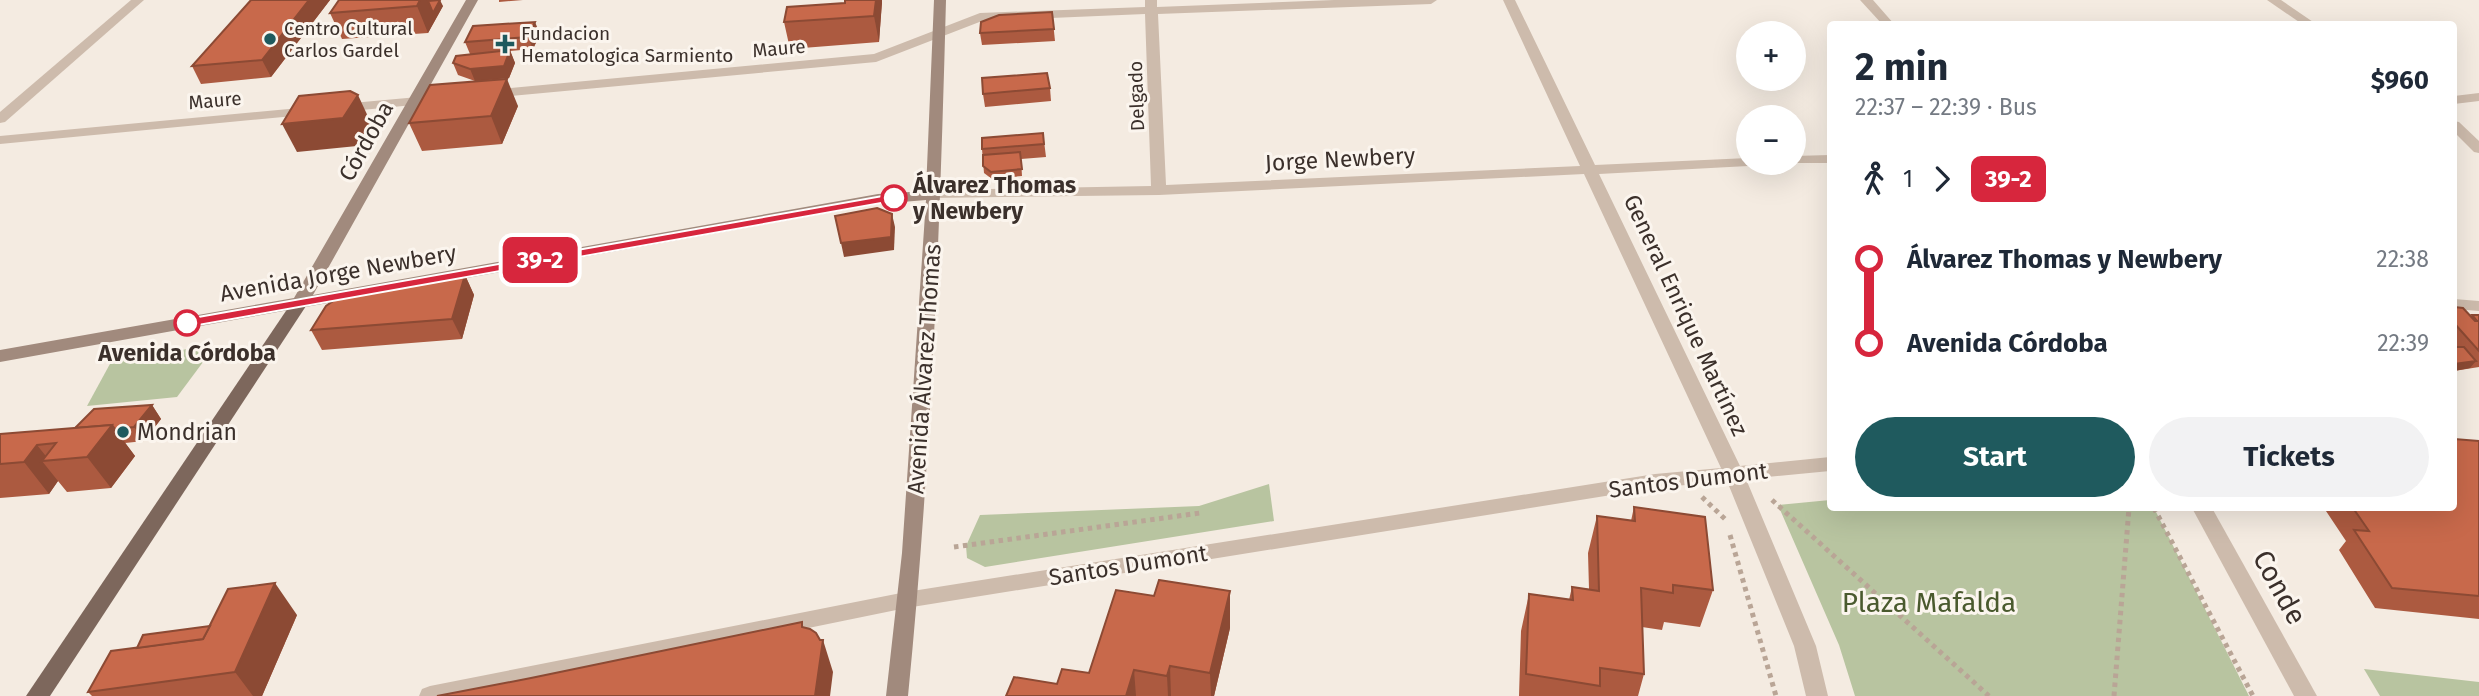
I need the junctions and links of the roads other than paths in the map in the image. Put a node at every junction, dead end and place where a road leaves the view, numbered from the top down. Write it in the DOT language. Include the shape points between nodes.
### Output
graph roads {
  1 [pos="138,0"];
  2 [pos="472,0"];
  3 [pos="940,0"];
  4 [pos="1431,0"];
  5 [pos="1509,0"];
  6 [pos="1866,0"];
  7 [pos="2273,0"];
  8 [pos="1151,5"];
  9 [pos="1885,21"];
  10 [pos="2305,21"];
  11 [pos="939,33"];
  12 [pos="469,96"];
  13 [pos="2479,97"];
  14 [pos="441,98"];
  15 [pos="2457,100"];
  16 [pos="414,101"];
  17 [pos="0,119"];
  18 [pos="2457,128"];
  19 [pos="0,140"];
  20 [pos="2479,149"];
  21 [pos="1827,159"];
  22 [pos="1806,160"];
  23 [pos="1736,163"];
  24 [pos="1588,169"];
  25 [pos="1158,190"];
  26 [pos="933,195"];
  27 [pos="300,303"];
  28 [pos="2457,304"];
  29 [pos="2479,306"];
  30 [pos="0,356"];
  31 [pos="1827,464"];
  32 [pos="1733,472"];
  33 [pos="2204,511"];
  34 [pos="906,600"];
  35 [pos="37,696"];
  36 [pos="430,696"];
  37 [pos="897,696"];
  38 [pos="1817,696"];
  39 [pos="2306,696"];
  1 -- 17 [label="street"];
  2 -- 16 [label="main road, Córdoba"];
  3 -- 11 [label="main road, Avenida Álvarez Thomas"];
  4 -- 8 [label="street, Maure"];
  5 -- 24 [label="street, General Enrique Martínez"];
  6 -- 9 [label="street"];
  7 -- 10 [label="street"];
  8 -- 11 [label="street, Maure" via="980,17"];
  8 -- 25 [label="street, Delgado"];
  11 -- 12 [label="street, Maure" via="876,58"];
  11 -- 26 [label="main road, Avenida Álvarez Thomas"];
  13 -- 15 [label="street"];
  14 -- 16 [label="street, Maure"];
  16 -- 19 [label="street, Maure"];
  16 -- 27 [label="main road, Córdoba"];
  18 -- 20 [label="street"];
  21 -- 22 [label="street"];
  23 -- 24 [label="street, Jorge Newbery"];
  24 -- 25 [label="street, Jorge Newbery"];
  24 -- 32 [label="street, General Enrique Martínez"];
  25 -- 26 [label="street, Jorge Newbery"];
  26 -- 27 [label="main road, Avenida Jorge Newbery" via="878,199"];
  26 -- 34 [label="main road, Avenida Álvarez Thomas"];
  27 -- 30 [label="main road, Avenida Jorge Newbery"];
  27 -- 35 [label="main road"];
  28 -- 29 [label="street"];
  31 -- 32 [label="street, Santos Dumont"];
  32 -- 34 [label="street, Santos Dumont"];
  32 -- 38 [label="street, General Enrique Martínez" via="1805,646"];
  33 -- 39 [label="street, Conde"];
  34 -- 36 [label="street, Santos Dumont"];
  34 -- 37 [label="main road, Avenida Álvarez Thomas"];
}
